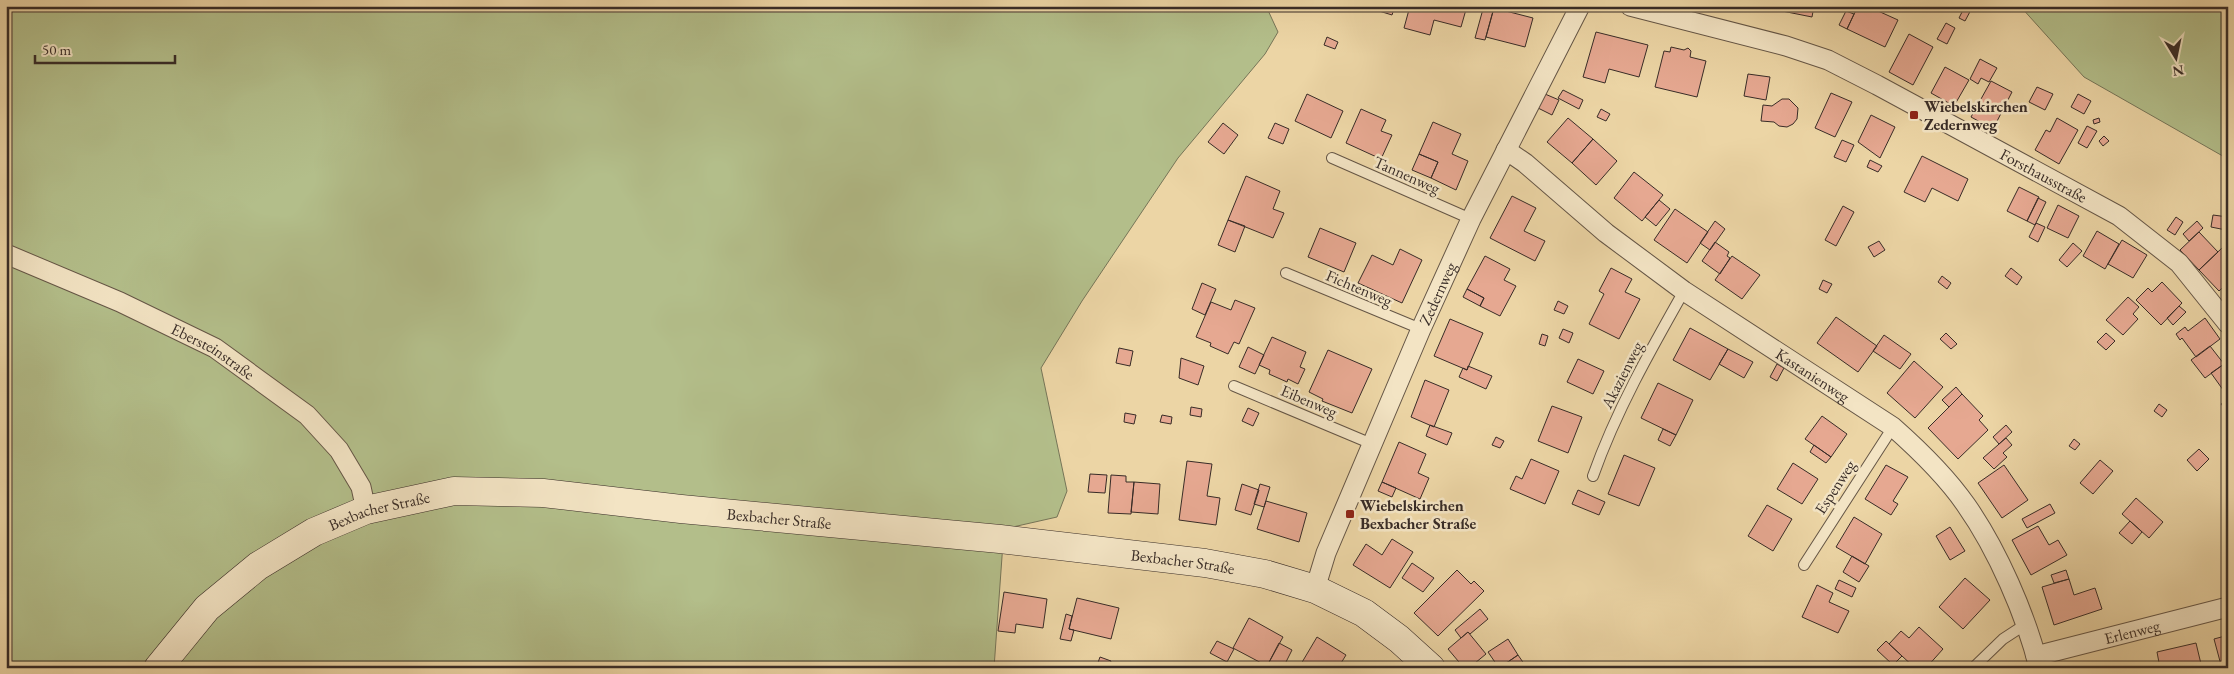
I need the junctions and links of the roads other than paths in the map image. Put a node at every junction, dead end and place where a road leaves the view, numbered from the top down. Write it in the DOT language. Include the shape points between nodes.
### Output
graph roads {
  1 [pos="1580,6"];
  2 [pos="1630,6"];
  3 [pos="1506,150"];
  4 [pos="1332,158"];
  5 [pos="1471,219"];
  6 [pos="6,254"];
  7 [pos="1286,273"];
  8 [pos="1684,291"];
  9 [pos="2228,324"];
  10 [pos="1421,329"];
  11 [pos="1234,386"];
  12 [pos="1894,427"];
  13 [pos="1372,444"];
  14 [pos="1593,476"];
  15 [pos="366,510"];
  16 [pos="1804,565"];
  17 [pos="1315,589"];
  18 [pos="2228,607"];
  19 [pos="2026,624"];
  20 [pos="2037,662"];
  21 [pos="158,668"];
  22 [pos="1431,668"];
  23 [pos="1973,668"];
  1 -- 3 [label="street, Zedernweg"];
  2 -- 9 [label="street, Forsthausstraße" via="1786,46 1828,60 1877,84 2119,216 2179,263"];
  3 -- 5 [label="street, Zedernweg"];
  3 -- 8 [label="street, Kastanienweg" via="1525,162 1606,233"];
  4 -- 5 [label="lane, Tannenweg"];
  5 -- 10 [label="street, Zedernweg"];
  6 -- 15 [label="street, Ebersteinstraße" via="120,302 215,348 308,415 339,450 361,488"];
  7 -- 10 [label="lane, Fichtenweg"];
  8 -- 12 [label="street, Kastanienweg"];
  8 -- 14 [label="lane, Akazienweg" via="1639,371"];
  10 -- 13 [label="street, Zedernweg"];
  11 -- 13 [label="lane, Eibenweg"];
  12 -- 16 [label="lane, Espenweg"];
  12 -- 19 [label="street, Kastanienweg" via="1919,450 1966,505 2001,565"];
  13 -- 17 [label="street, Zedernweg" via="1326,553"];
  15 -- 17 [label="street, Bexbacher Straße" via="454,491 543,493 1205,562 1265,574"];
  15 -- 21 [label="street, Bexbacher Straße" via="314,532 258,566 207,608"];
  17 -- 22 [label="street, Bexbacher Straße" via="1364,613"];
  18 -- 20 [label="street, Erlenweg"];
  19 -- 20 [label="street, Kastanienweg"];
  19 -- 23 [label="lane" via="2003,638"];
}
